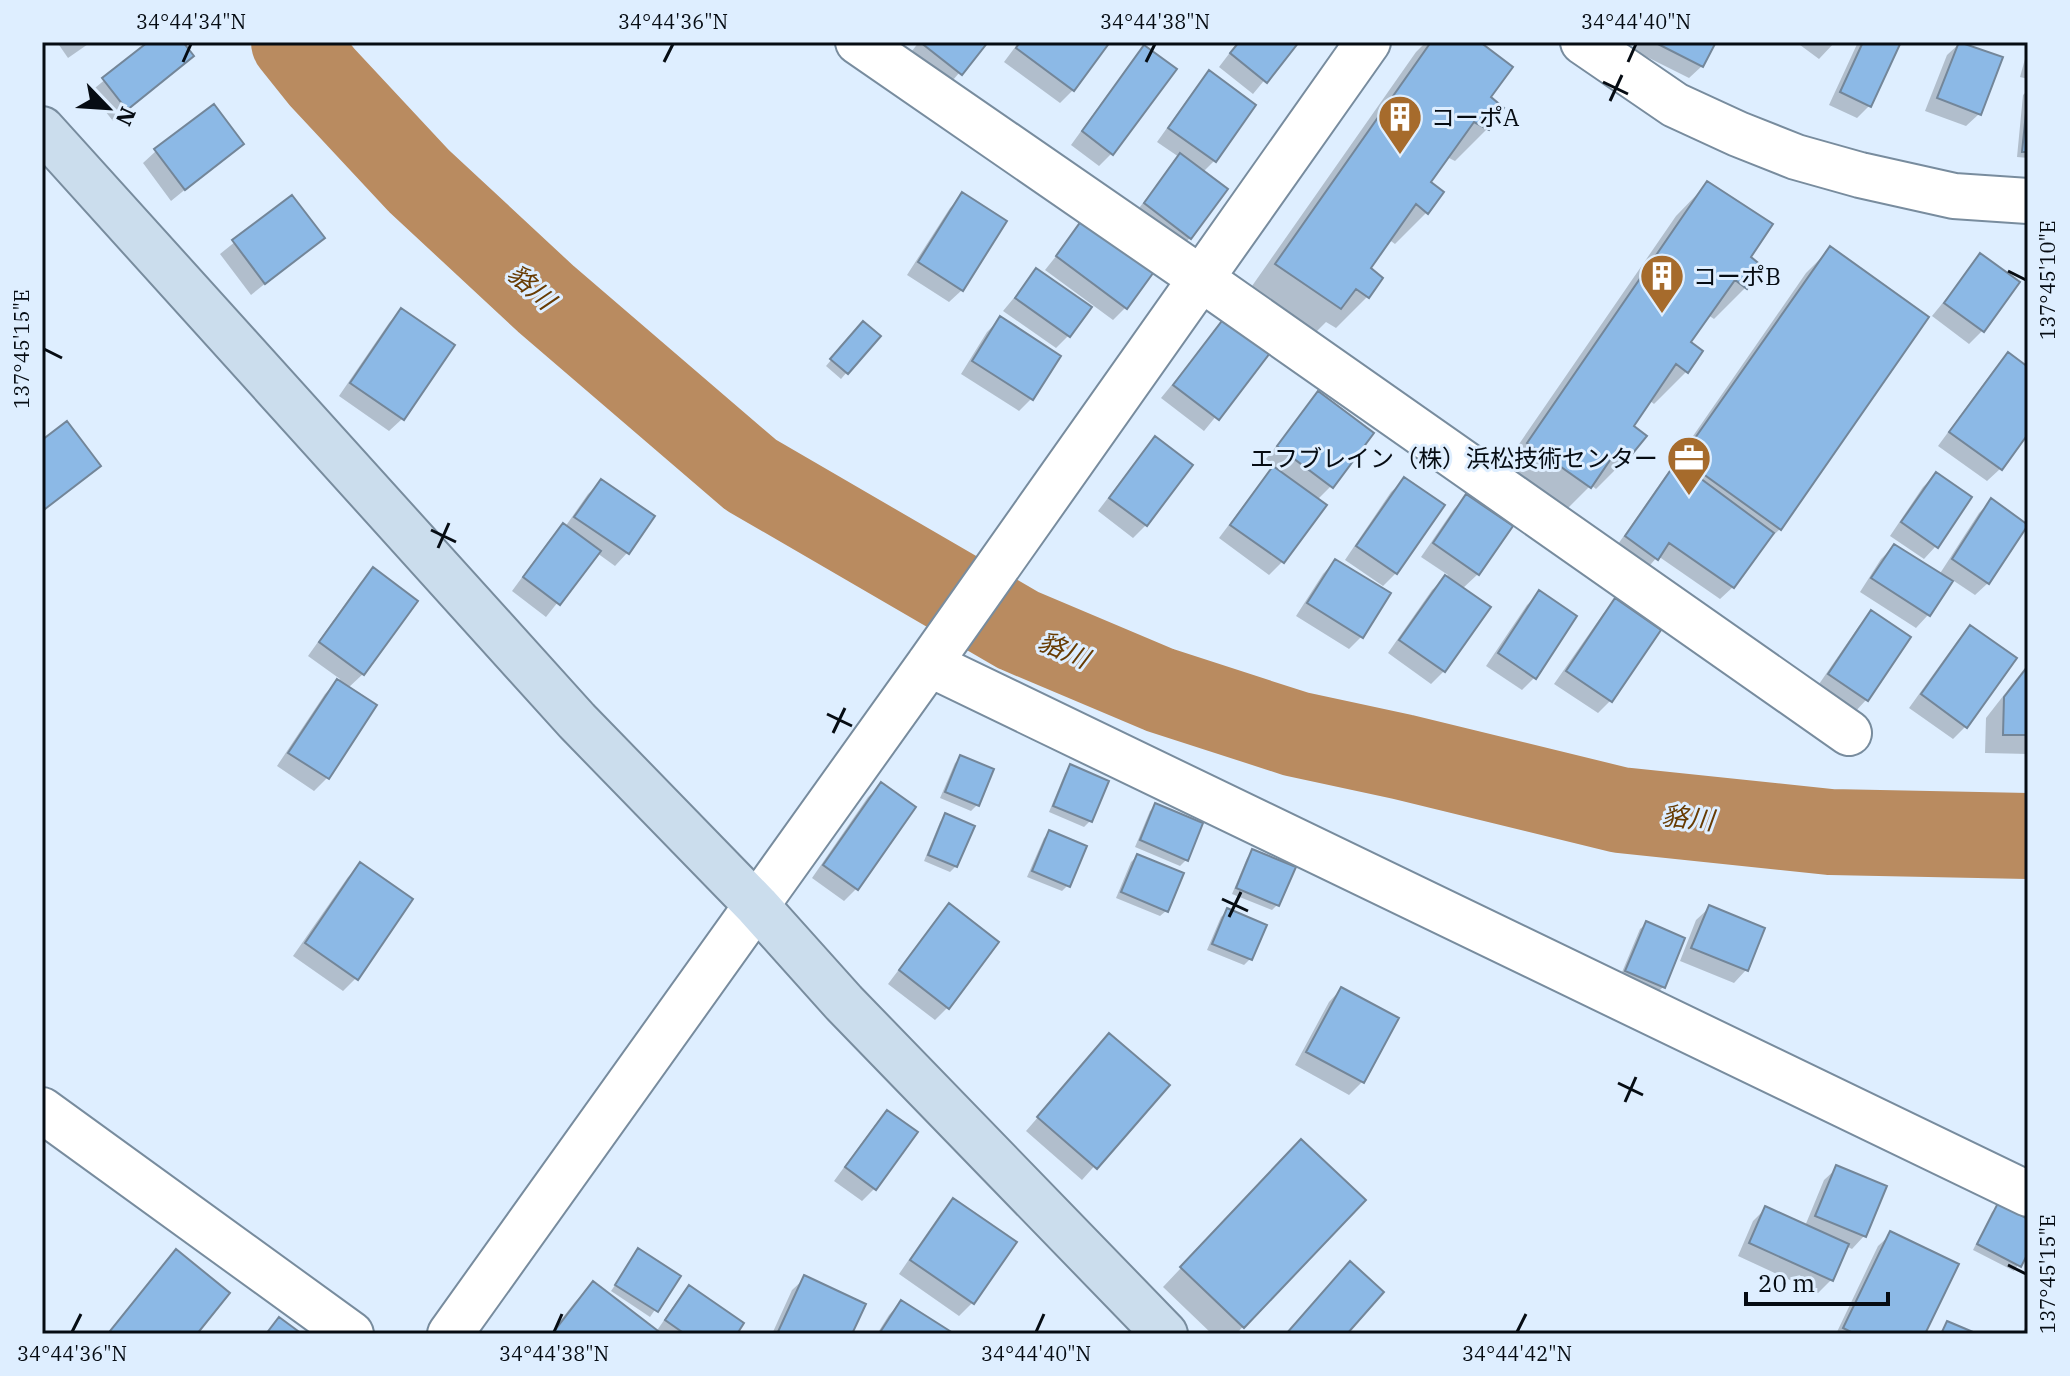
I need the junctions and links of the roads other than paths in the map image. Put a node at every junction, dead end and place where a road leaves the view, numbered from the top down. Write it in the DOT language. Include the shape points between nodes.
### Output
graph roads {
  1 [pos="858,42"];
  2 [pos="1368,42"];
  3 [pos="1583,42"];
  4 [pos="42,129"];
  5 [pos="2028,201"];
  6 [pos="1200,278"];
  7 [pos="936,654"];
  8 [pos="1849,733"];
  9 [pos="757,906"];
  10 [pos="42,1110"];
  11 [pos="2028,1194"];
  12 [pos="351,1334"];
  13 [pos="450,1334"];
  14 [pos="1165,1334"];
  1 -- 6 [label="street"];
  2 -- 6 [label="street"];
  3 -- 5 [label="street" via="1675,105 1796,157 1954,196"];
  4 -- 9 [label="street" via="577,721"];
  6 -- 7 [label="street"];
  6 -- 8 [label="street"];
  7 -- 9 [label="street"];
  7 -- 11 [label="street"];
  9 -- 13 [label="street"];
  9 -- 14 [label="street" via="854,1014"];
  10 -- 12 [label="street"];
}
